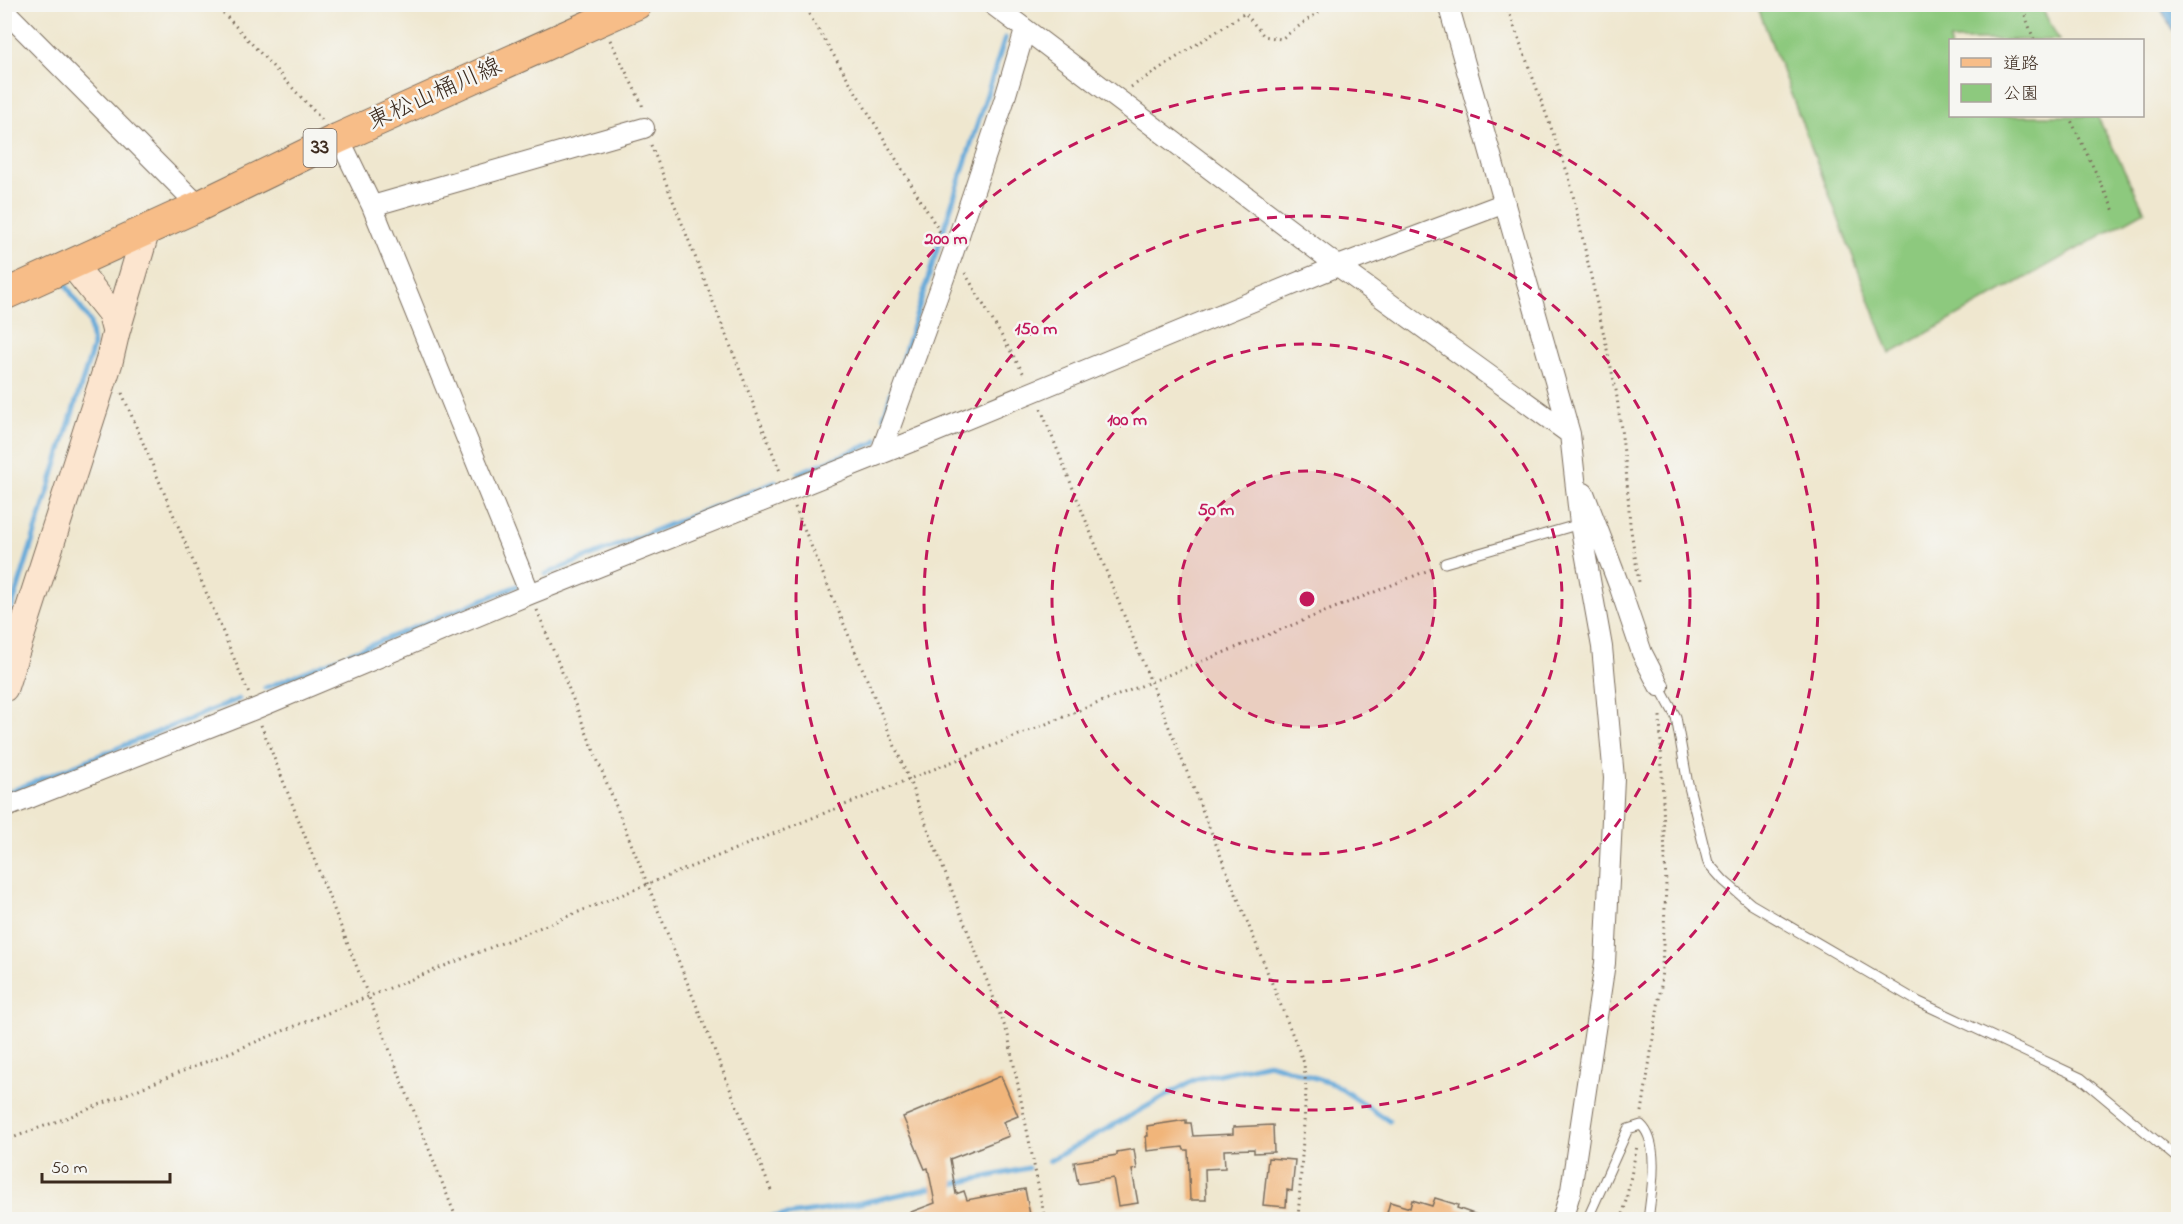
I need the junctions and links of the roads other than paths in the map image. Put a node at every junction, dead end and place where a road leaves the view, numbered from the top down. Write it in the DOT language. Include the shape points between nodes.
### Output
graph roads {
  1 [pos="637,4"];
  2 [pos="992,4"];
  3 [pos="1448,4"];
  4 [pos="4,10"];
  5 [pos="1025,30"];
  6 [pos="644,128"];
  7 [pos="339,138"];
  8 [pos="1505,203"];
  9 [pos="199,206"];
  10 [pos="372,206"];
  11 [pos="146,231"];
  12 [pos="74,265"];
  13 [pos="1338,266"];
  14 [pos="4,295"];
  15 [pos="116,332"];
  16 [pos="1570,434"];
  17 [pos="881,452"];
  18 [pos="1574,466"];
  19 [pos="1580,524"];
  20 [pos="1445,563"];
  21 [pos="530,594"];
  22 [pos="1659,686"];
  23 [pos="4,688"];
  24 [pos="4,808"];
  25 [pos="2178,1159"];
  26 [pos="1562,1220"];
  27 [pos="1587,1220"];
  28 [pos="1648,1220"];
  1 -- 7 [label="main road, 東松山桶川線 / 33"];
  2 -- 5 [label="street"];
  3 -- 8 [label="street"];
  4 -- 9 [label="street"];
  5 -- 13 [label="street"];
  5 -- 17 [label="street" via="953,253"];
  6 -- 10 [label="street"];
  7 -- 9 [label="main road, 東松山桶川線 / 33"];
  7 -- 10 [label="street"];
  8 -- 13 [label="street"];
  8 -- 16 [label="street"];
  9 -- 11 [label="main road, 東松山桶川線 / 33"];
  10 -- 21 [label="street"];
  11 -- 12 [label="main road, 東松山桶川線 / 33"];
  11 -- 15 [label="street"];
  12 -- 14 [label="main road, 東松山桶川線 / 33"];
  12 -- 15 [label="street" via="111,313"];
  13 -- 16 [label="street"];
  13 -- 17 [label="street"];
  15 -- 23 [label="street"];
  16 -- 18 [label="street"];
  17 -- 21 [label="street"];
  18 -- 19 [label="street"];
  18 -- 22 [label="street" via="1642,653"];
  19 -- 20 [label="lane"];
  19 -- 26 [label="street" via="1602,647 1614,778 1605,963"];
  21 -- 24 [label="street"];
  22 -- 25 [label="lane" via="1676,717 1707,863 1724,881 1750,904 1917,1001 2081,1077"];
  27 -- 28 [label="lane" via="1628,1129 1641,1125 1652,1146"];
}
